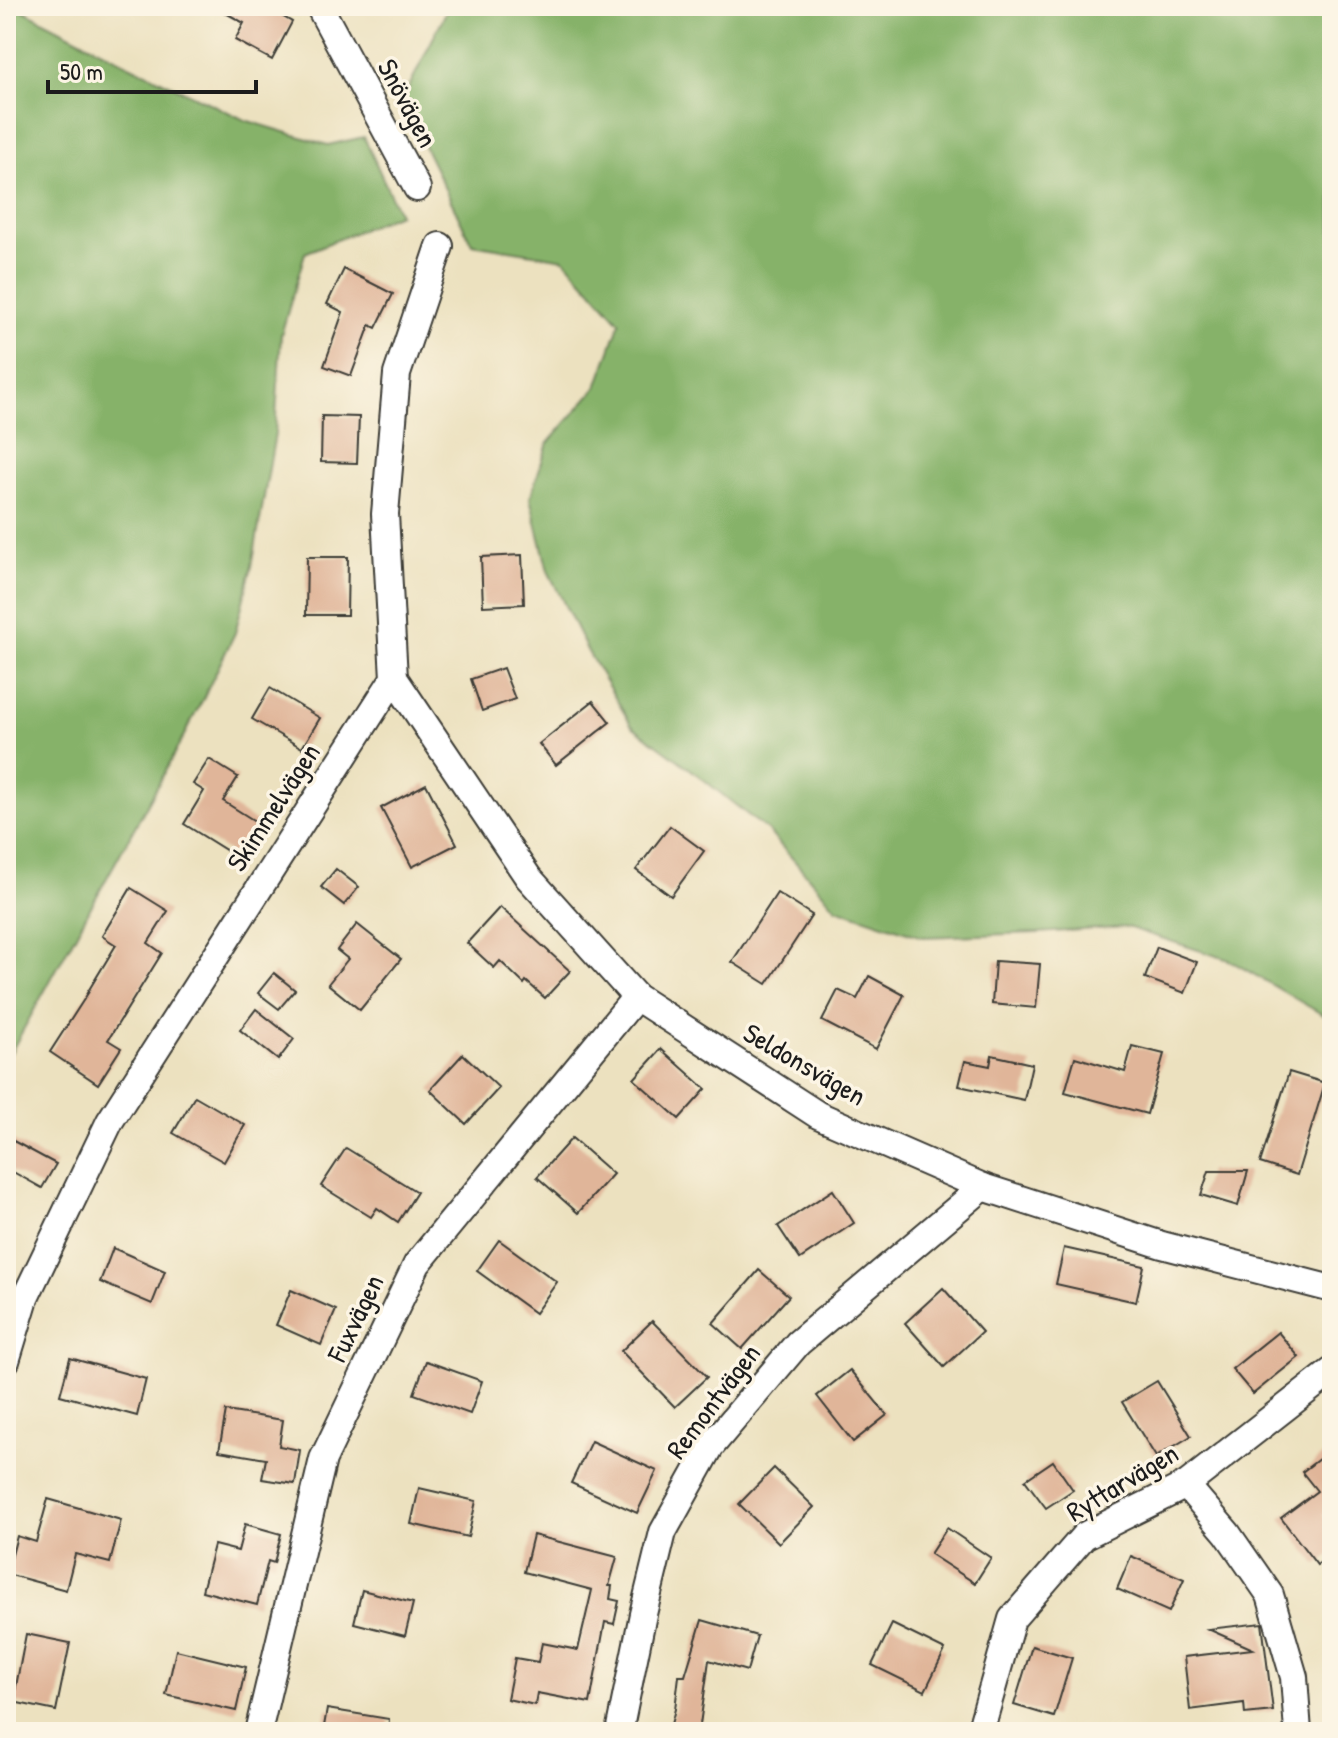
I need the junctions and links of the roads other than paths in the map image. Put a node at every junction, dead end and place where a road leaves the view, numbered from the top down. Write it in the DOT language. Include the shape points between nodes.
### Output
graph roads {
  1 [pos="319,6"];
  2 [pos="417,188"];
  3 [pos="440,246"];
  4 [pos="394,678"];
  5 [pos="636,997"];
  6 [pos="983,1187"];
  7 [pos="1332,1289"];
  8 [pos="6,1361"];
  9 [pos="1332,1371"];
  10 [pos="1186,1485"];
  11 [pos="258,1732"];
  12 [pos="619,1732"];
  13 [pos="980,1732"];
  14 [pos="1298,1732"];
  1 -- 2 [label="street, Snövägen"];
  3 -- 4 [label="street" via="397,374 385,514"];
  4 -- 5 [label="street, Seldonsvägen" via="528,877"];
  4 -- 8 [label="street, Skimmelvägen" via="110,1121 25,1298"];
  5 -- 6 [label="street, Seldonsvägen" via="818,1115"];
  5 -- 11 [label="street, Fuxvägen" via="417,1264 323,1459"];
  6 -- 7 [label="street, Seldonsvägen" via="1162,1245"];
  6 -- 12 [label="street, Remontvägen" via="798,1343 711,1446 663,1532"];
  9 -- 10 [label="street, Ryttarvägen"];
  10 -- 13 [label="street, Ryttarvägen" via="1084,1536 1012,1619"];
  10 -- 14 [label="street" via="1270,1595 1294,1677"];
}
